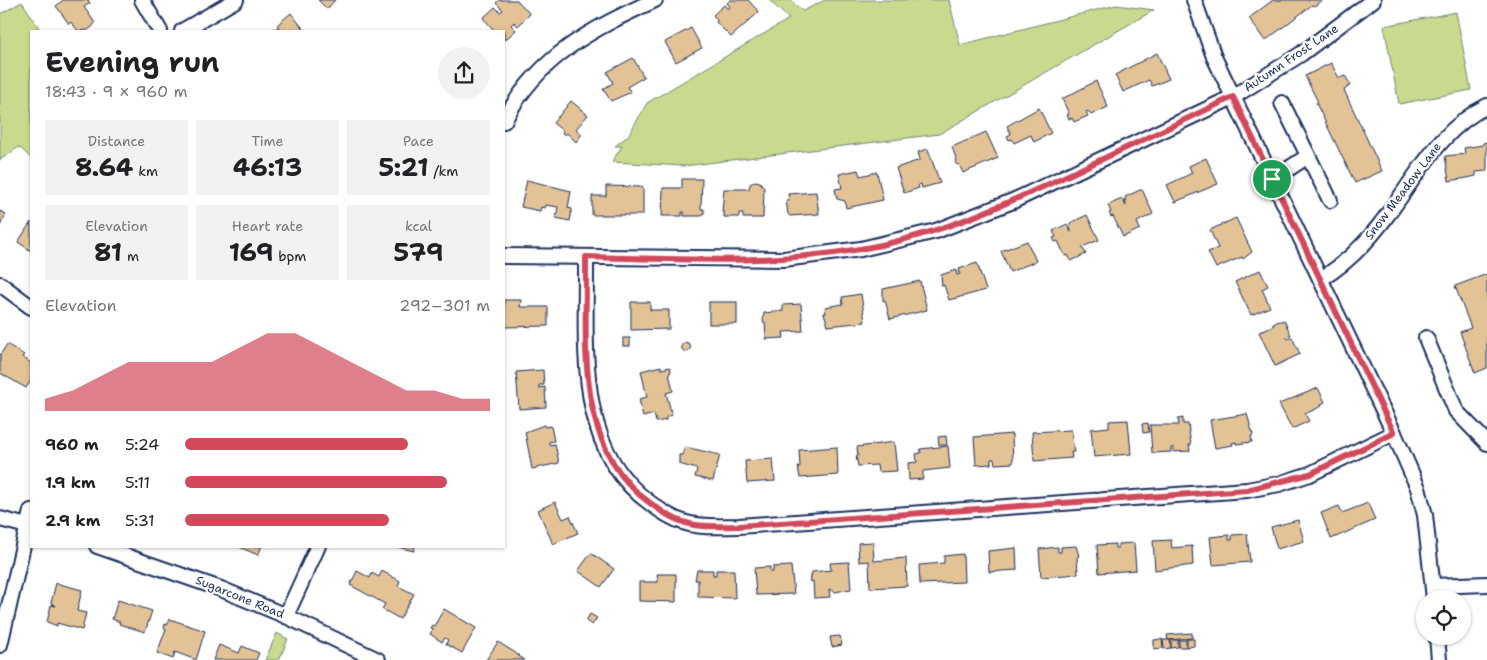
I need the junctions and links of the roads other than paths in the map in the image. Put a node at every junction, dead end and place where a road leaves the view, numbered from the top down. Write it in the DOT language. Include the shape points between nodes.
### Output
graph roads {
  1 [pos="142,0"];
  2 [pos="236,0"];
  3 [pos="655,0"];
  4 [pos="1194,0"];
  5 [pos="1373,0"];
  6 [pos="159,30"];
  7 [pos="184,30"];
  8 [pos="1233,97"];
  9 [pos="1282,103"];
  10 [pos="1487,106"];
  11 [pos="505,119"];
  12 [pos="1308,156"];
  13 [pos="1272,179"];
  14 [pos="1330,200"];
  15 [pos="505,256"];
  16 [pos="586,257"];
  17 [pos="1320,280"];
  18 [pos="0,284"];
  19 [pos="30,306"];
  20 [pos="1426,338"];
  21 [pos="1394,433"];
  22 [pos="1487,443"];
  23 [pos="0,519"];
  24 [pos="29,526"];
  25 [pos="103,548"];
  26 [pos="317,548"];
  27 [pos="1487,584"];
  28 [pos="1434,590"];
  29 [pos="1447,590"];
  30 [pos="286,616"];
  31 [pos="0,645"];
  32 [pos="1438,645"];
  33 [pos="378,660"];
  34 [pos="1439,660"];
  1 -- 6 [label="street"];
  2 -- 7 [label="street"];
  3 -- 11 [label="street" via="603,24 552,58 530,80"];
  4 -- 8 [label="street" via="1211,50"];
  5 -- 8 [label="street, Autumn Frost Lane" via="1301,54"];
  8 -- 13 [label="street"];
  8 -- 16 [label="street, Autumn Frost Lane" via="1013,201 898,242 784,259"];
  9 -- 12 [label="street"];
  10 -- 17 [label="street, Snow Meadow Lane" via="1442,140 1391,211 1354,254"];
  12 -- 13 [label="street"];
  12 -- 14 [label="street"];
  13 -- 17 [label="street"];
  15 -- 16 [label="street, Autumn Frost Lane"];
  16 -- 21 [label="street" via="587,364 597,427 608,456 621,477 666,515 686,523 739,526 1247,490 1310,474"];
  17 -- 21 [label="street"];
  18 -- 19 [label="street"];
  20 -- 22 [label="street" via="1456,411"];
  21 -- 28 [label="street" via="1423,506"];
  23 -- 24 [label="street"];
  24 -- 31 [label="street"];
  25 -- 30 [label="street, Sugarcone Road" via="221,589"];
  26 -- 30 [label="street"];
  27 -- 29 [label="street"];
  30 -- 33 [label="street, Sugarcone Road"];
  32 -- 34 [label="street"];
}
